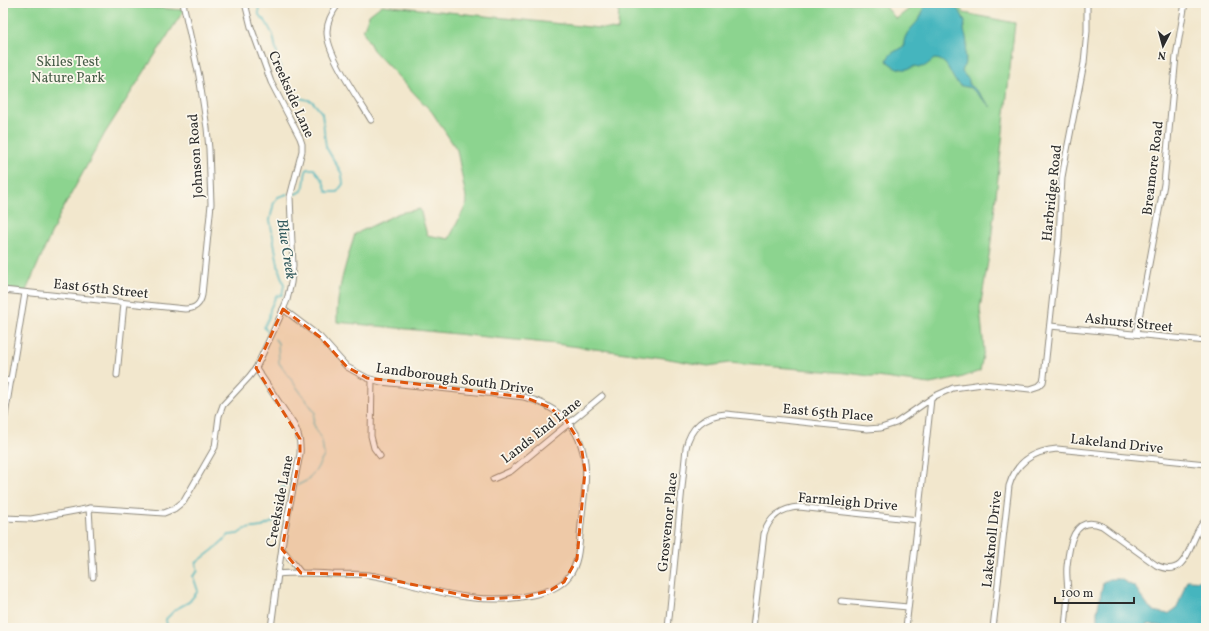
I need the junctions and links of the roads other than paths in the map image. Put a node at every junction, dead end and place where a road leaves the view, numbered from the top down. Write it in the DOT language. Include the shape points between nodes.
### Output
graph roads {
  1 [pos="183,3"];
  2 [pos="245,3"];
  3 [pos="338,3"];
  4 [pos="1087,3"];
  5 [pos="1185,3"];
  6 [pos="371,120"];
  7 [pos="3,290"];
  8 [pos="25,293"];
  9 [pos="124,303"];
  10 [pos="196,306"];
  11 [pos="283,309"];
  12 [pos="1050,326"];
  13 [pos="1136,334"];
  14 [pos="1206,341"];
  15 [pos="256,368"];
  16 [pos="117,375"];
  17 [pos="3,380"];
  18 [pos="372,380"];
  19 [pos="11,381"];
  20 [pos="1039,386"];
  21 [pos="602,396"];
  22 [pos="931,399"];
  23 [pos="700,423"];
  24 [pos="570,424"];
  25 [pos="3,428"];
  26 [pos="380,456"];
  27 [pos="1028,458"];
  28 [pos="1206,464"];
  29 [pos="493,479"];
  30 [pos="89,508"];
  31 [pos="3,518"];
  32 [pos="918,520"];
  33 [pos="1206,520"];
  34 [pos="282,549"];
  35 [pos="301,573"];
  36 [pos="278,574"];
  37 [pos="93,577"];
  38 [pos="841,601"];
  39 [pos="908,608"];
  40 [pos="271,628"];
  41 [pos="668,628"];
  42 [pos="753,628"];
  43 [pos="906,628"];
  44 [pos="994,628"];
  45 [pos="1065,628"];
  1 -- 10 [label="street, Johnson Road" via="207,128 211,189 202,295"];
  2 -- 11 [label="street, Creekside Lane" via="271,82 302,144 290,197 292,272 290,290"];
  3 -- 6 [label="street" via="328,24 329,43 336,61"];
  4 -- 12 [label="street, Harbridge Road" via="1084,63 1062,177"];
  5 -- 13 [label="street, Breamore Road" via="1176,56 1165,176"];
  7 -- 8 [label="street, East 65th Street"];
  8 -- 9 [label="street, East 65th Street"];
  8 -- 19 [label="street"];
  9 -- 10 [label="street, East 65th Street" via="185,309"];
  9 -- 16 [label="street"];
  11 -- 15 [label="street, Creekside Lane"];
  11 -- 18 [label="street, Landborough South Drive" via="320,337 347,367"];
  12 -- 13 [label="street, Ashurst Street"];
  12 -- 20 [label="street, Harbridge Road" via="1044,377"];
  13 -- 14 [label="street, Ashurst Street"];
  15 -- 30 [label="street" via="223,405 213,450 188,495 178,507 159,513"];
  15 -- 34 [label="street, Creekside Lane" via="294,425 300,441 300,454"];
  17 -- 19 [label="street"];
  18 -- 24 [label="street, Landborough South Drive" via="524,397 549,407"];
  18 -- 26 [label="street" via="371,436 374,448"];
  19 -- 25 [label="street"];
  20 -- 22 [label="street, East 65th Place" via="1030,389 993,384 973,385 953,388"];
  21 -- 24 [label="street, Lands End Lane"];
  22 -- 23 [label="street, East 65th Place" via="896,423 878,429 726,414 706,418"];
  22 -- 32 [label="street"];
  23 -- 41 [label="street, Grosvenor Place" via="691,434 686,448"];
  24 -- 29 [label="street, Lands End Lane" via="511,471"];
  24 -- 35 [label="street, Landborough South Drive" via="580,440 585,459 581,516 577,559 571,573 555,588 525,597 481,599 452,596 368,575"];
  27 -- 28 [label="street, Lakeland Drive" via="1043,451 1057,449"];
  27 -- 44 [label="street, Lakeknoll Drive" via="1016,470 1009,486"];
  30 -- 31 [label="street" via="39,518"];
  30 -- 37 [label="street"];
  32 -- 39 [label="street"];
  32 -- 42 [label="street, Farmleigh Drive" via="799,507 779,513 768,523 764,534"];
  33 -- 45 [label="street" via="1183,561 1170,568 1156,565 1099,525 1087,524 1080,527 1071,540 1067,567"];
  34 -- 35 [label="street"];
  34 -- 36 [label="street, Creekside Lane"];
  35 -- 36 [label="street, Landborough South Drive"];
  36 -- 40 [label="street, Creekside Lane"];
  38 -- 39 [label="street"];
  39 -- 43 [label="street"];
}
